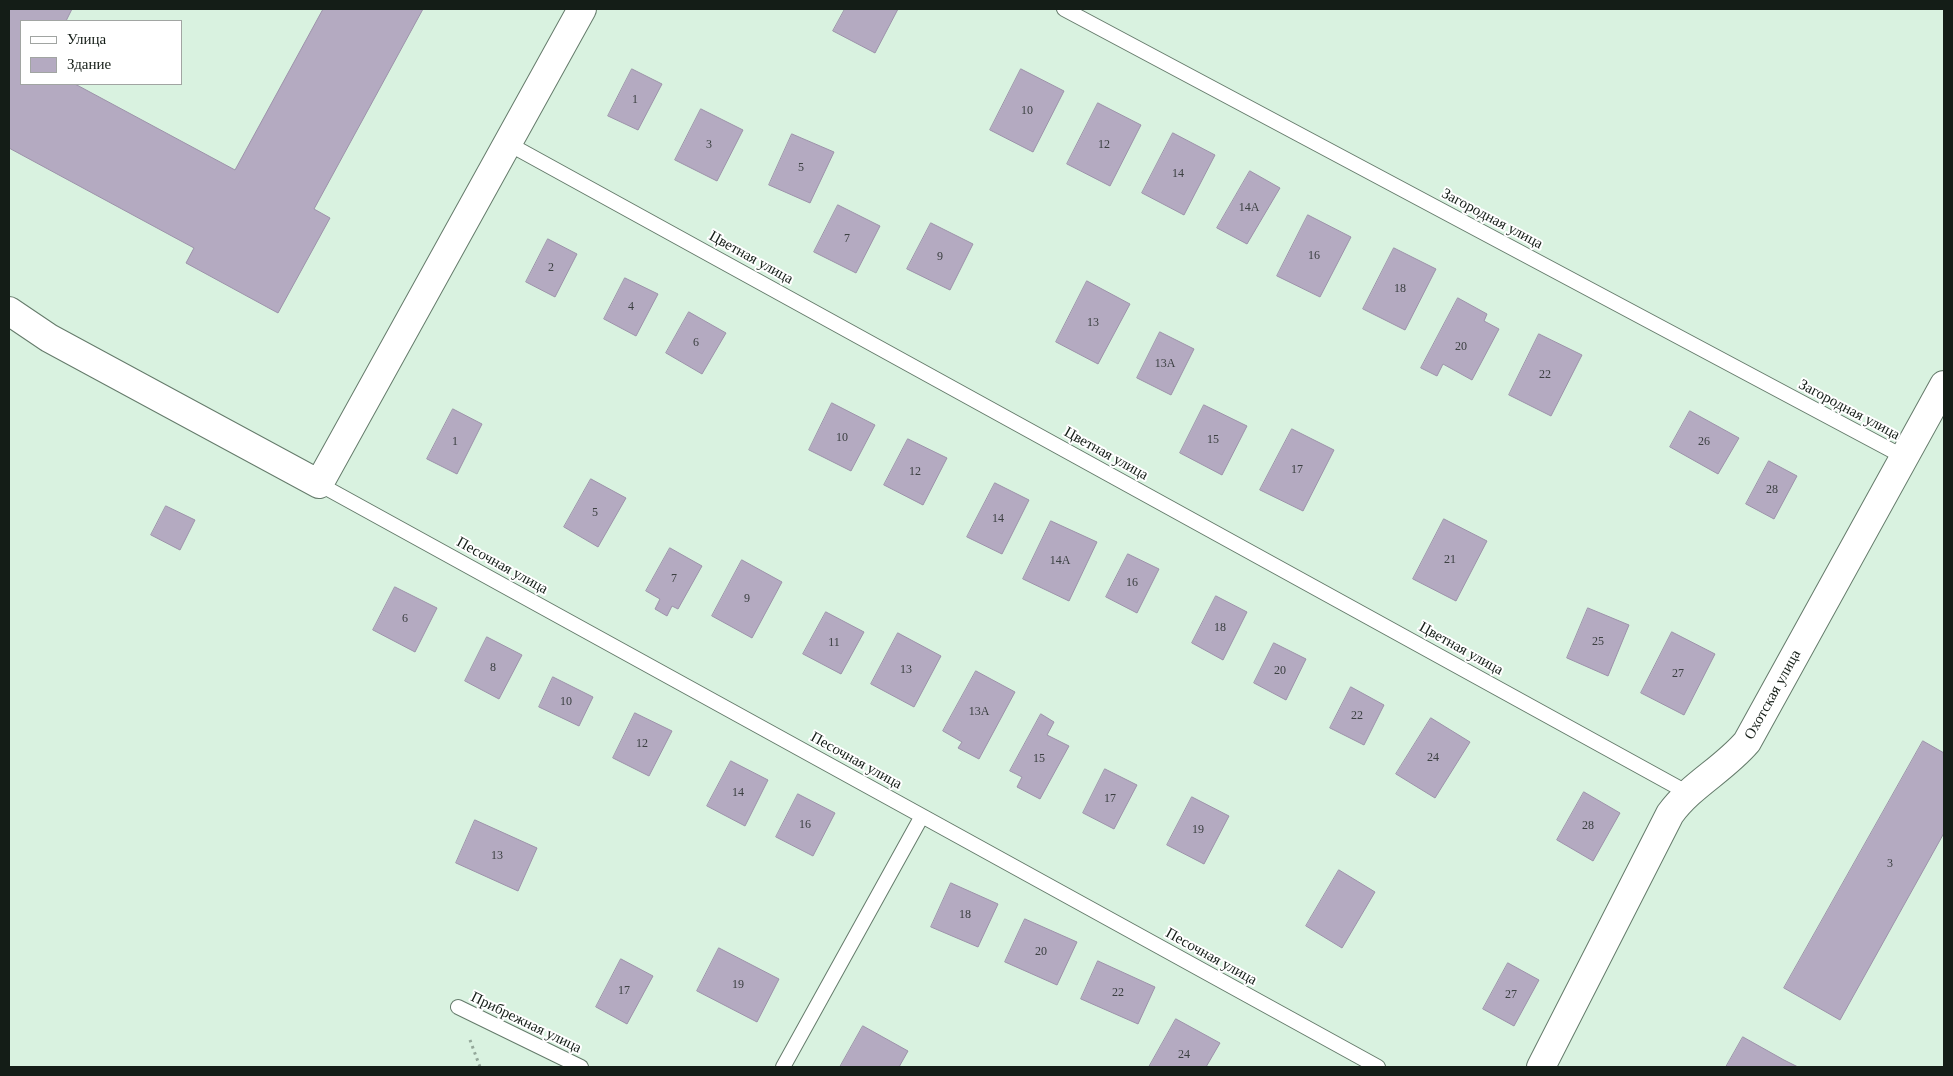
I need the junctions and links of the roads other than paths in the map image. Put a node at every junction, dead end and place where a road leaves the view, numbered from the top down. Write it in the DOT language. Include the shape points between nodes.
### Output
graph roads {
  1 [pos="582,9"];
  2 [pos="1064,9"];
  3 [pos="508,143"];
  4 [pos="9,311"];
  5 [pos="1944,385"];
  6 [pos="1904,457"];
  7 [pos="319,484"];
  8 [pos="1688,793"];
  9 [pos="922,816"];
  10 [pos="458,1007"];
  11 [pos="581,1067"];
  12 [pos="783,1067"];
  13 [pos="1378,1067"];
  14 [pos="1541,1067"];
  1 -- 3 [label="street"];
  2 -- 6 [label="lane, Загородная улица"];
  3 -- 7 [label="street"];
  3 -- 8 [label="lane, Цветная улица"];
  4 -- 7 [label="street" via="49,338"];
  5 -- 6 [label="street, Охотская улица"];
  6 -- 8 [label="street, Охотская улица" via="1747,742 1724,766"];
  7 -- 9 [label="lane, Песочная улица"];
  8 -- 14 [label="street, Охотская улица" via="1670,814"];
  9 -- 12 [label="lane"];
  9 -- 13 [label="lane, Песочная улица"];
  10 -- 11 [label="lane, Прибрежная улица"];
}
